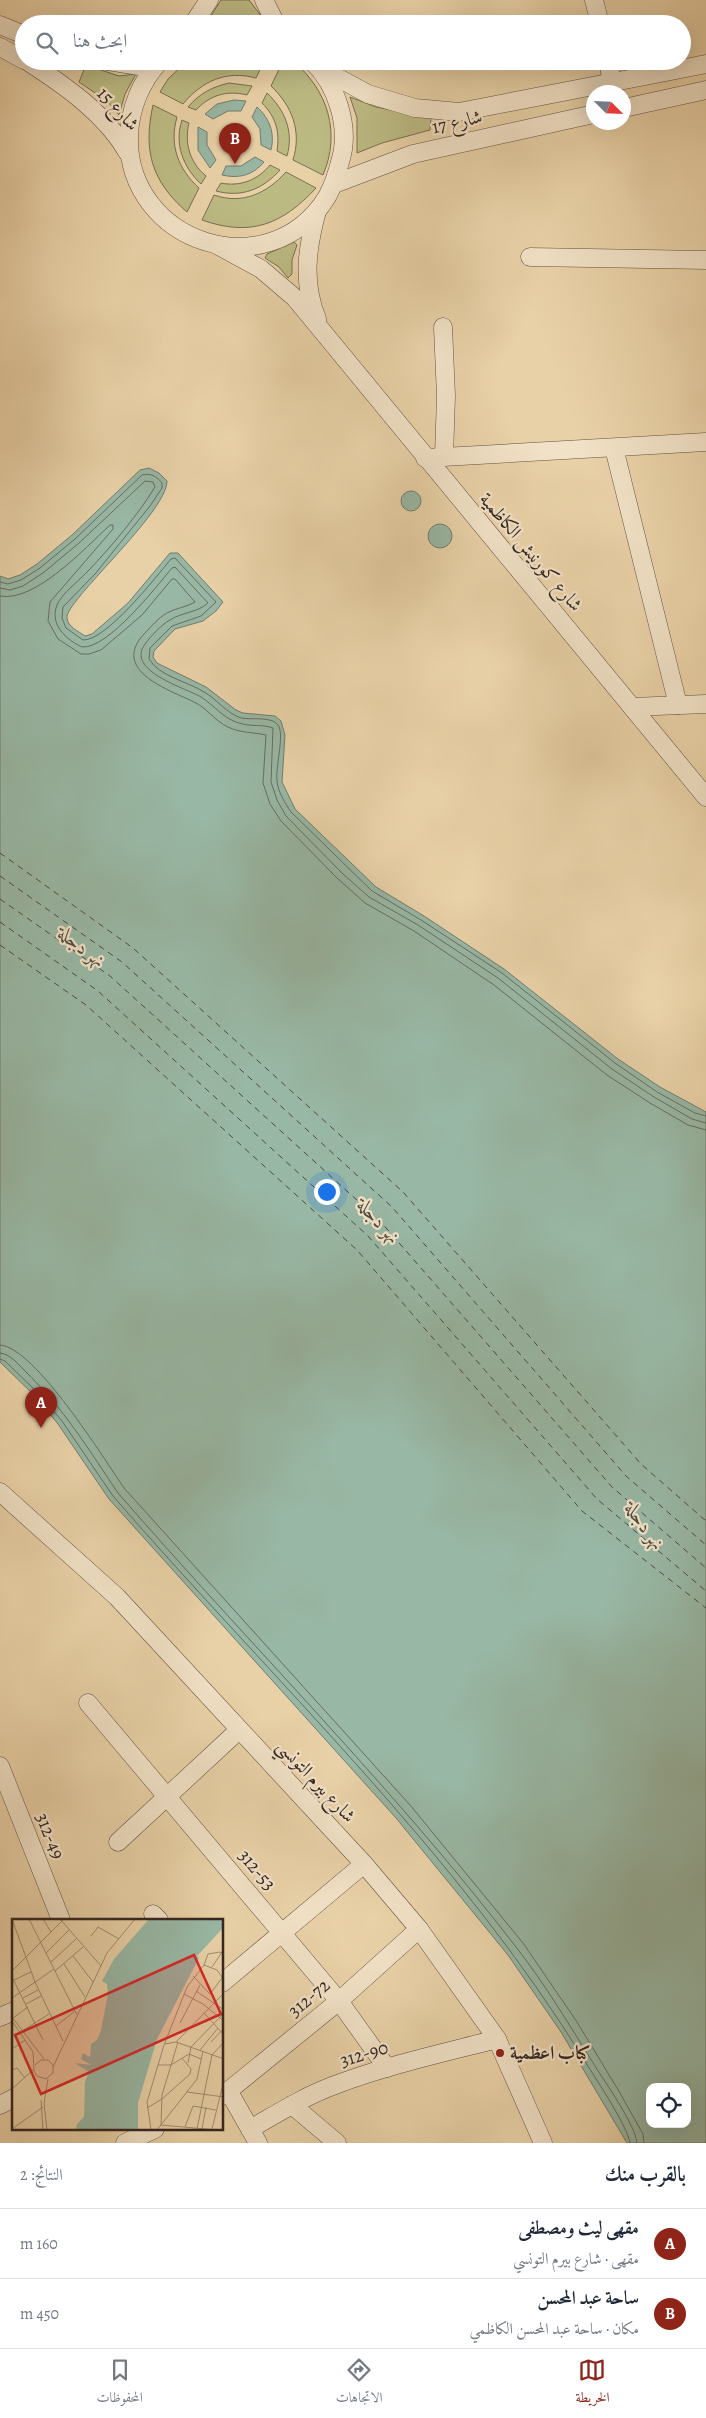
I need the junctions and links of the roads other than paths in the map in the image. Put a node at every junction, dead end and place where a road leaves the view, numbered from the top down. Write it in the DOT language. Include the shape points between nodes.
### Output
graph roads {
  1 [pos="209,0"];
  2 [pos="264,0"];
  3 [pos="594,0"];
  4 [pos="199,15"];
  5 [pos="272,15"];
  6 [pos="598,15"];
  7 [pos="0,24"];
  8 [pos="15,31"];
  9 [pos="0,47"];
  10 [pos="15,55"];
  11 [pos="706,64"];
  12 [pos="691,67"];
  13 [pos="39,70"];
  14 [pos="153,70"];
  15 [pos="318,70"];
  16 [pos="325,70"];
  17 [pos="610,70"];
  18 [pos="676,70"];
  19 [pos="612,83"];
  20 [pos="706,90"];
  21 [pos="631,106"];
  22 [pos="586,116"];
  23 [pos="128,153"];
  24 [pos="334,184"];
  25 [pos="317,210"];
  26 [pos="218,246"];
  27 [pos="530,256"];
  28 [pos="706,260"];
  29 [pos="443,327"];
  30 [pos="322,334"];
  31 [pos="706,442"];
  32 [pos="614,448"];
  33 [pos="444,457"];
  34 [pos="425,458"];
  35 [pos="706,704"];
  36 [pos="678,705"];
  37 [pos="632,707"];
  38 [pos="706,797"];
  39 [pos="0,1492"];
  40 [pos="88,1703"];
  41 [pos="239,1730"];
  42 [pos="0,1766"];
  43 [pos="167,1796"];
  44 [pos="118,1842"];
  45 [pos="364,1864"];
  46 [pos="61,1919"];
  47 [pos="419,1929"];
  48 [pos="281,1932"];
  49 [pos="224,1981"];
  50 [pos="339,2001"];
  51 [pos="12,2012"];
  52 [pos="0,2017"];
  53 [pos="498,2039"];
  54 [pos="387,2068"];
  55 [pos="226,2094"];
  56 [pos="12,2099"];
  57 [pos="0,2105"];
  58 [pos="292,2105"];
  59 [pos="148,2134"];
  60 [pos="254,2136"];
  61 [pos="125,2143"];
  62 [pos="337,2143"];
  63 [pos="543,2143"];
  1 -- 4 [label="street"];
  2 -- 5 [label="street"];
  3 -- 6 [label="street"];
  7 -- 8 [label="street"];
  9 -- 10 [label="street, شارع 15"];
  11 -- 12 [label="street, شارع 17"];
  13 -- 23 [label="street, شارع 15" via="86,105 121,140"];
  14 -- 23 [label="street" via="139,89 129,120"];
  15 -- 24 [label="street" via="334,93 343,123 343,154"];
  16 -- 19 [label="street, شارع 17" via="368,94 415,108 459,112"];
  17 -- 19 [label="street"];
  18 -- 19 [label="street, شارع 17"];
  20 -- 21 [label="street"];
  22 -- 24 [label="street, شارع 17" via="413,154"];
  23 -- 26 [label="street" via="137,184 154,210 179,231"];
  24 -- 25 [label="street"];
  25 -- 26 [label="street" via="297,228 272,240 254,245"];
  25 -- 30 [label="street, شارع كورنيش الكاظمية" via="308,247 306,277"];
  26 -- 30 [label="street, شارع كورنيش الكاظمية" via="261,269 295,298"];
  27 -- 28 [label="street"];
  29 -- 33 [label="street"];
  30 -- 34 [label="street, شارع كورنيش الكاظمية"];
  31 -- 32 [label="street"];
  32 -- 33 [label="street"];
  32 -- 36 [label="street"];
  33 -- 34 [label="street"];
  34 -- 37 [label="street, شارع كورنيش الكاظمية"];
  35 -- 36 [label="street"];
  36 -- 37 [label="street"];
  37 -- 38 [label="street, شارع كورنيش الكاظمية"];
  39 -- 41 [label="street, شارع بيرم التونسي" via="117,1597"];
  40 -- 43 [label="street, 312-53"];
  41 -- 43 [label="street"];
  41 -- 45 [label="street, شارع بيرم التونسي"];
  42 -- 46 [label="street, 312-49"];
  43 -- 44 [label="street"];
  43 -- 48 [label="street, 312-53"];
  45 -- 47 [label="street, شارع بيرم التونسي"];
  45 -- 48 [label="street"];
  47 -- 50 [label="street, 312-72"];
  47 -- 53 [label="street, شارع بيرم التونسي"];
  48 -- 49 [label="street"];
  48 -- 50 [label="street, 312-53"];
  50 -- 54 [label="street, 312-53"];
  50 -- 55 [label="street, 312-72"];
  51 -- 52 [label="street"];
  53 -- 54 [label="street, 312-90"];
  53 -- 63 [label="street, شارع بيرم التونسي"];
  54 -- 58 [label="street, 312-90" via="335,2085"];
  55 -- 60 [label="street"];
  56 -- 57 [label="street"];
  58 -- 60 [label="street, 312-90"];
  58 -- 62 [label="street"];
  59 -- 61 [label="street"];
}
